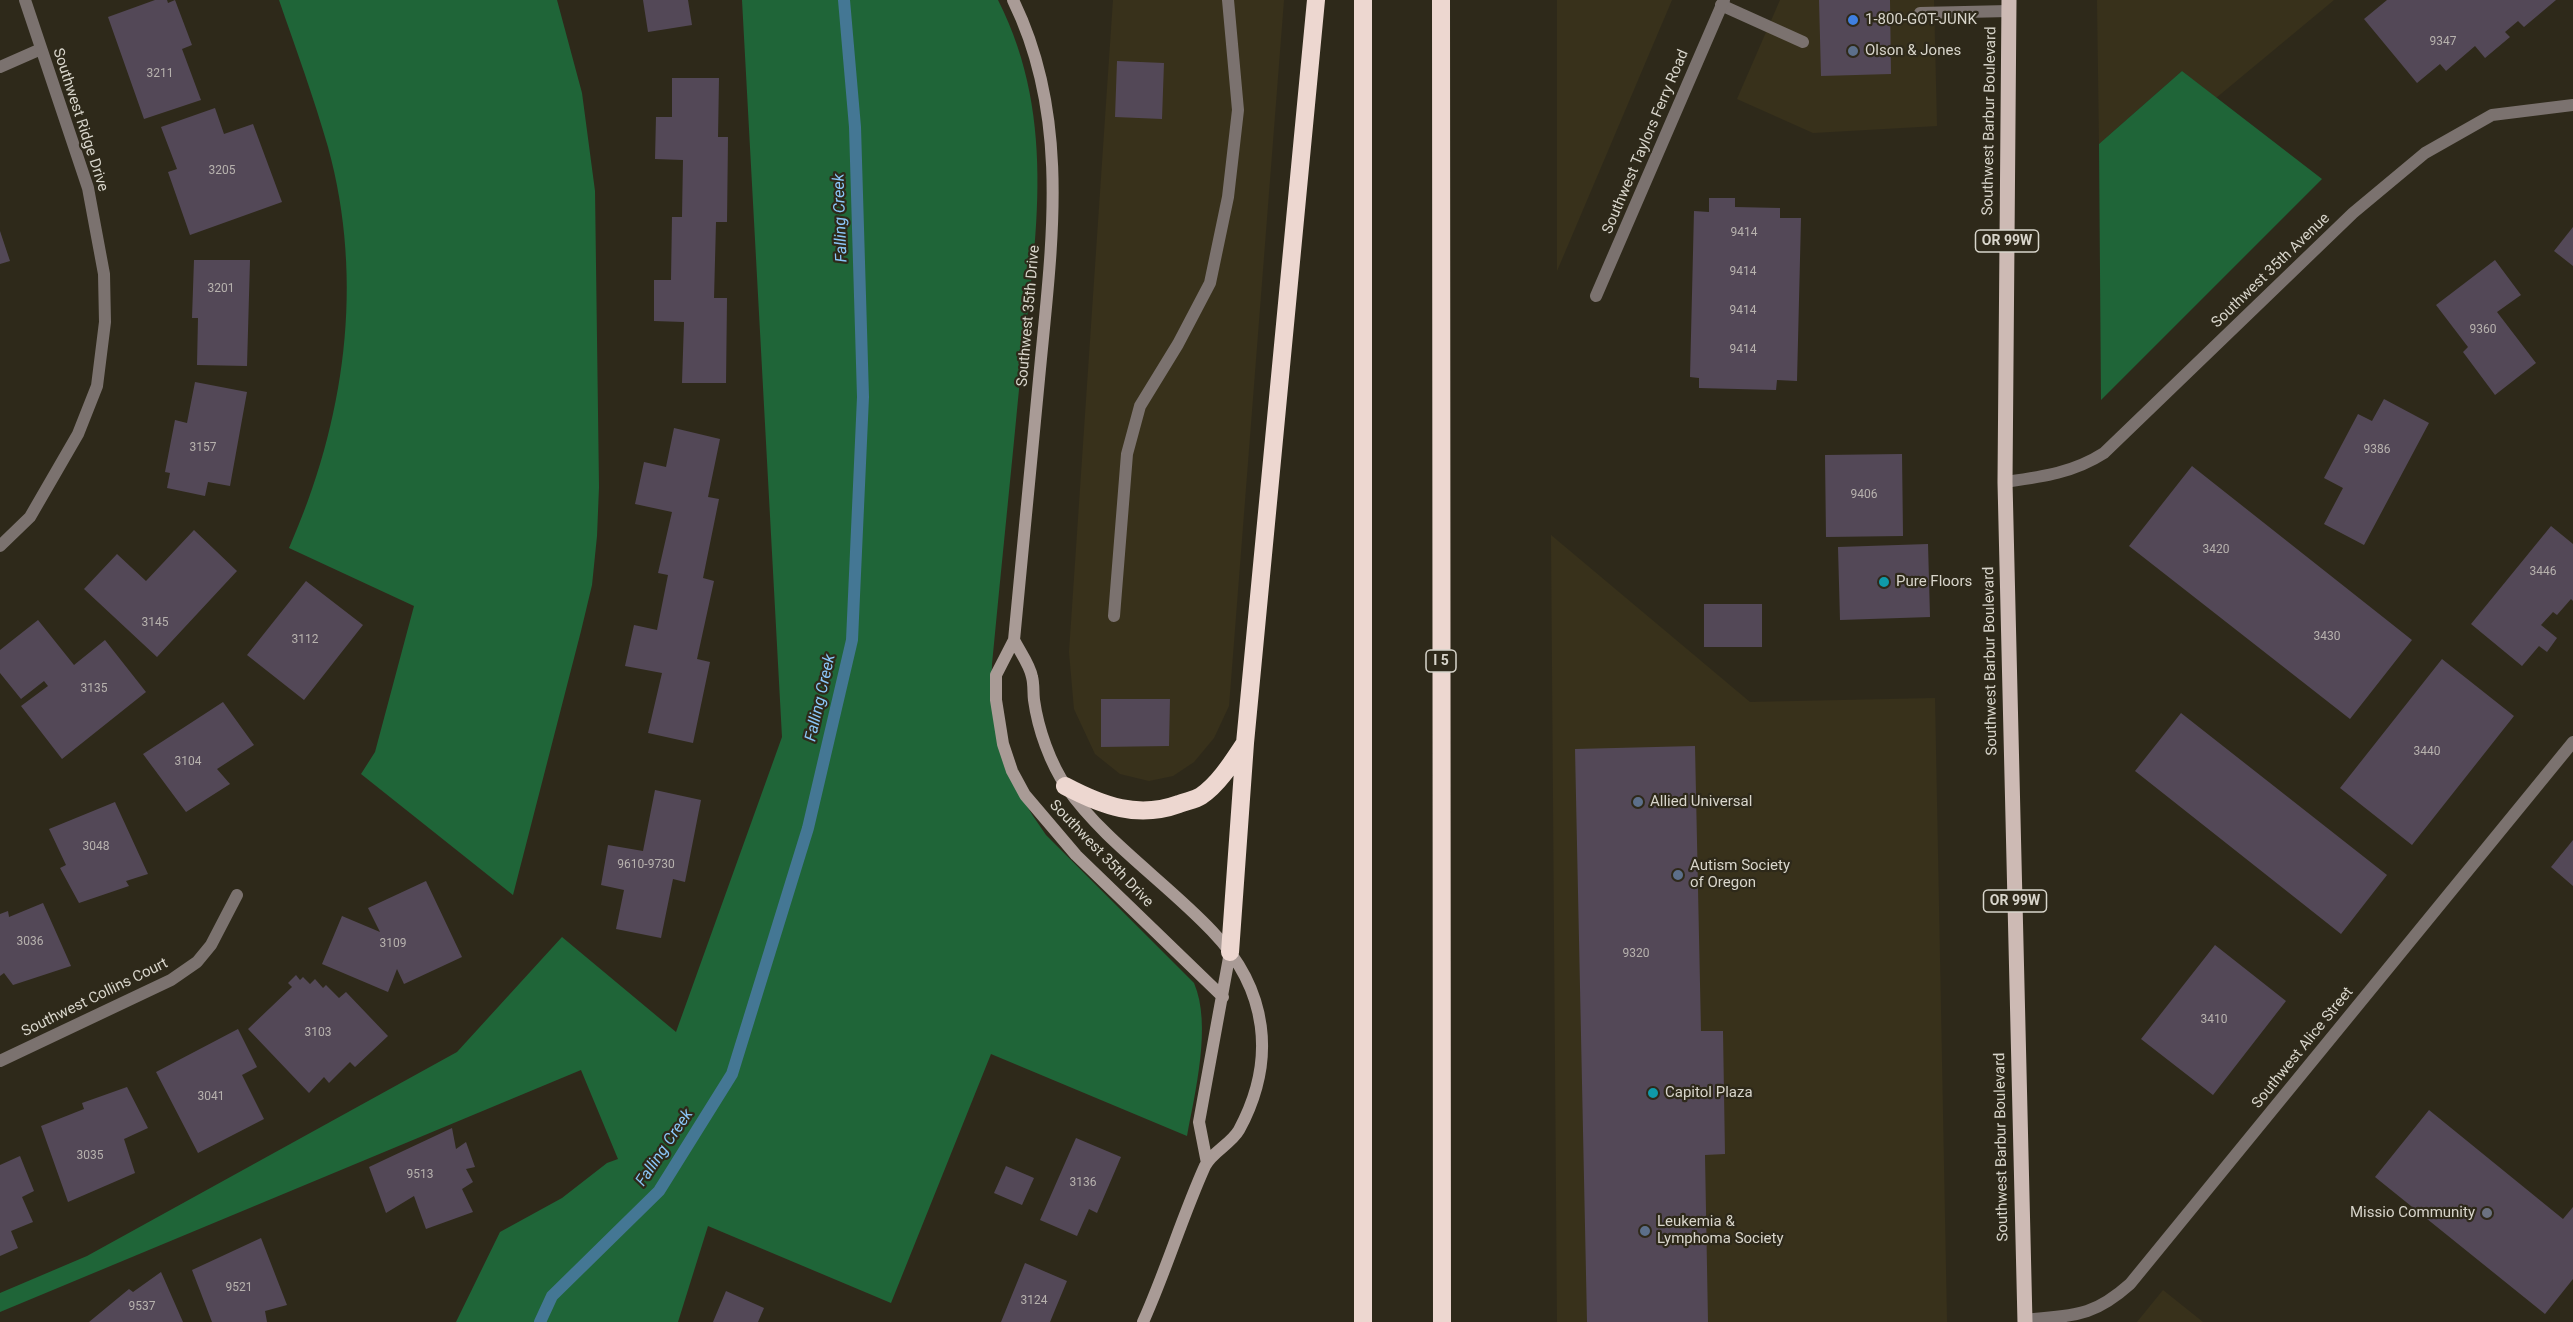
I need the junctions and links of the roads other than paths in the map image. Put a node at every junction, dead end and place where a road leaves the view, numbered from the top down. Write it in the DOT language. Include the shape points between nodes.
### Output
graph roads {
  1 [pos="25,0"];
  2 [pos="1013,0"];
  3 [pos="1228,0"];
  4 [pos="1316,0"];
  5 [pos="1363,0"];
  6 [pos="1441,0"];
  7 [pos="1722,3"];
  8 [pos="2009,5"];
  9 [pos="1920,13"];
  10 [pos="1803,42"];
  11 [pos="41,49"];
  12 [pos="0,67"];
  13 [pos="2573,105"];
  14 [pos="1596,296"];
  15 [pos="2005,482"];
  16 [pos="0,546"];
  17 [pos="1114,616"];
  18 [pos="1014,640"];
  19 [pos="1245,743"];
  20 [pos="2570,750"];
  21 [pos="1065,786"];
  22 [pos="237,895"];
  23 [pos="1230,952"];
  24 [pos="1223,997"];
  25 [pos="0,1061"];
  26 [pos="1206,1163"];
  27 [pos="2024,1321"];
  28 [pos="1143,1322"];
  29 [pos="1363,1322"];
  30 [pos="1442,1322"];
  1 -- 11 [label="street, Southwest Ridge Drive"];
  2 -- 18 [label="street, Southwest 35th Drive" via="1035,54 1046,96 1053,205"];
  3 -- 17 [label="street" via="1238,110 1228,197 1210,283 1140,406 1127,454"];
  4 -- 19 [label="highway"];
  5 -- 29 [label="highway"];
  6 -- 30 [label="highway, I 5"];
  7 -- 10 [label="street"];
  7 -- 14 [label="street, Southwest Taylors Ferry Road"];
  8 -- 9 [label="street"];
  8 -- 15 [label="main road, Southwest Barbur Boulevard / OR 99W"];
  11 -- 12 [label="street"];
  11 -- 16 [label="street, Southwest Ridge Drive" via="88,188 104,274 105,322 97,386 78,434 30,518"];
  13 -- 15 [label="street, Southwest 35th Avenue" via="2492,115 2425,153 2352,213 2104,453 2060,474"];
  15 -- 27 [label="main road, Southwest Barbur Boulevard / OR 99W"];
  18 -- 21 [label="street, Southwest 35th Drive" via="1032,675 1038,718"];
  18 -- 24 [label="street, Southwest 35th Drive" via="996,675 996,700 1003,744 1025,795 1076,855"];
  19 -- 21 [label="highway" via="1224,773 1201,796 1167,808 1138,812 1109,806"];
  19 -- 23 [label="highway"];
  20 -- 27 [label="street, Southwest Alice Street" via="2130,1284 2109,1303 2084,1314"];
  21 -- 23 [label="street, Southwest 35th Drive" via="1092,818"];
  22 -- 25 [label="street, Southwest Collins Court" via="211,945 197,962 171,980"];
  23 -- 24 [label="street"];
  23 -- 26 [label="street" via="1256,1002 1262,1030 1262,1062 1253,1100 1237,1133"];
  24 -- 26 [label="street" via="1199,1122"];
  26 -- 28 [label="street"];
}
